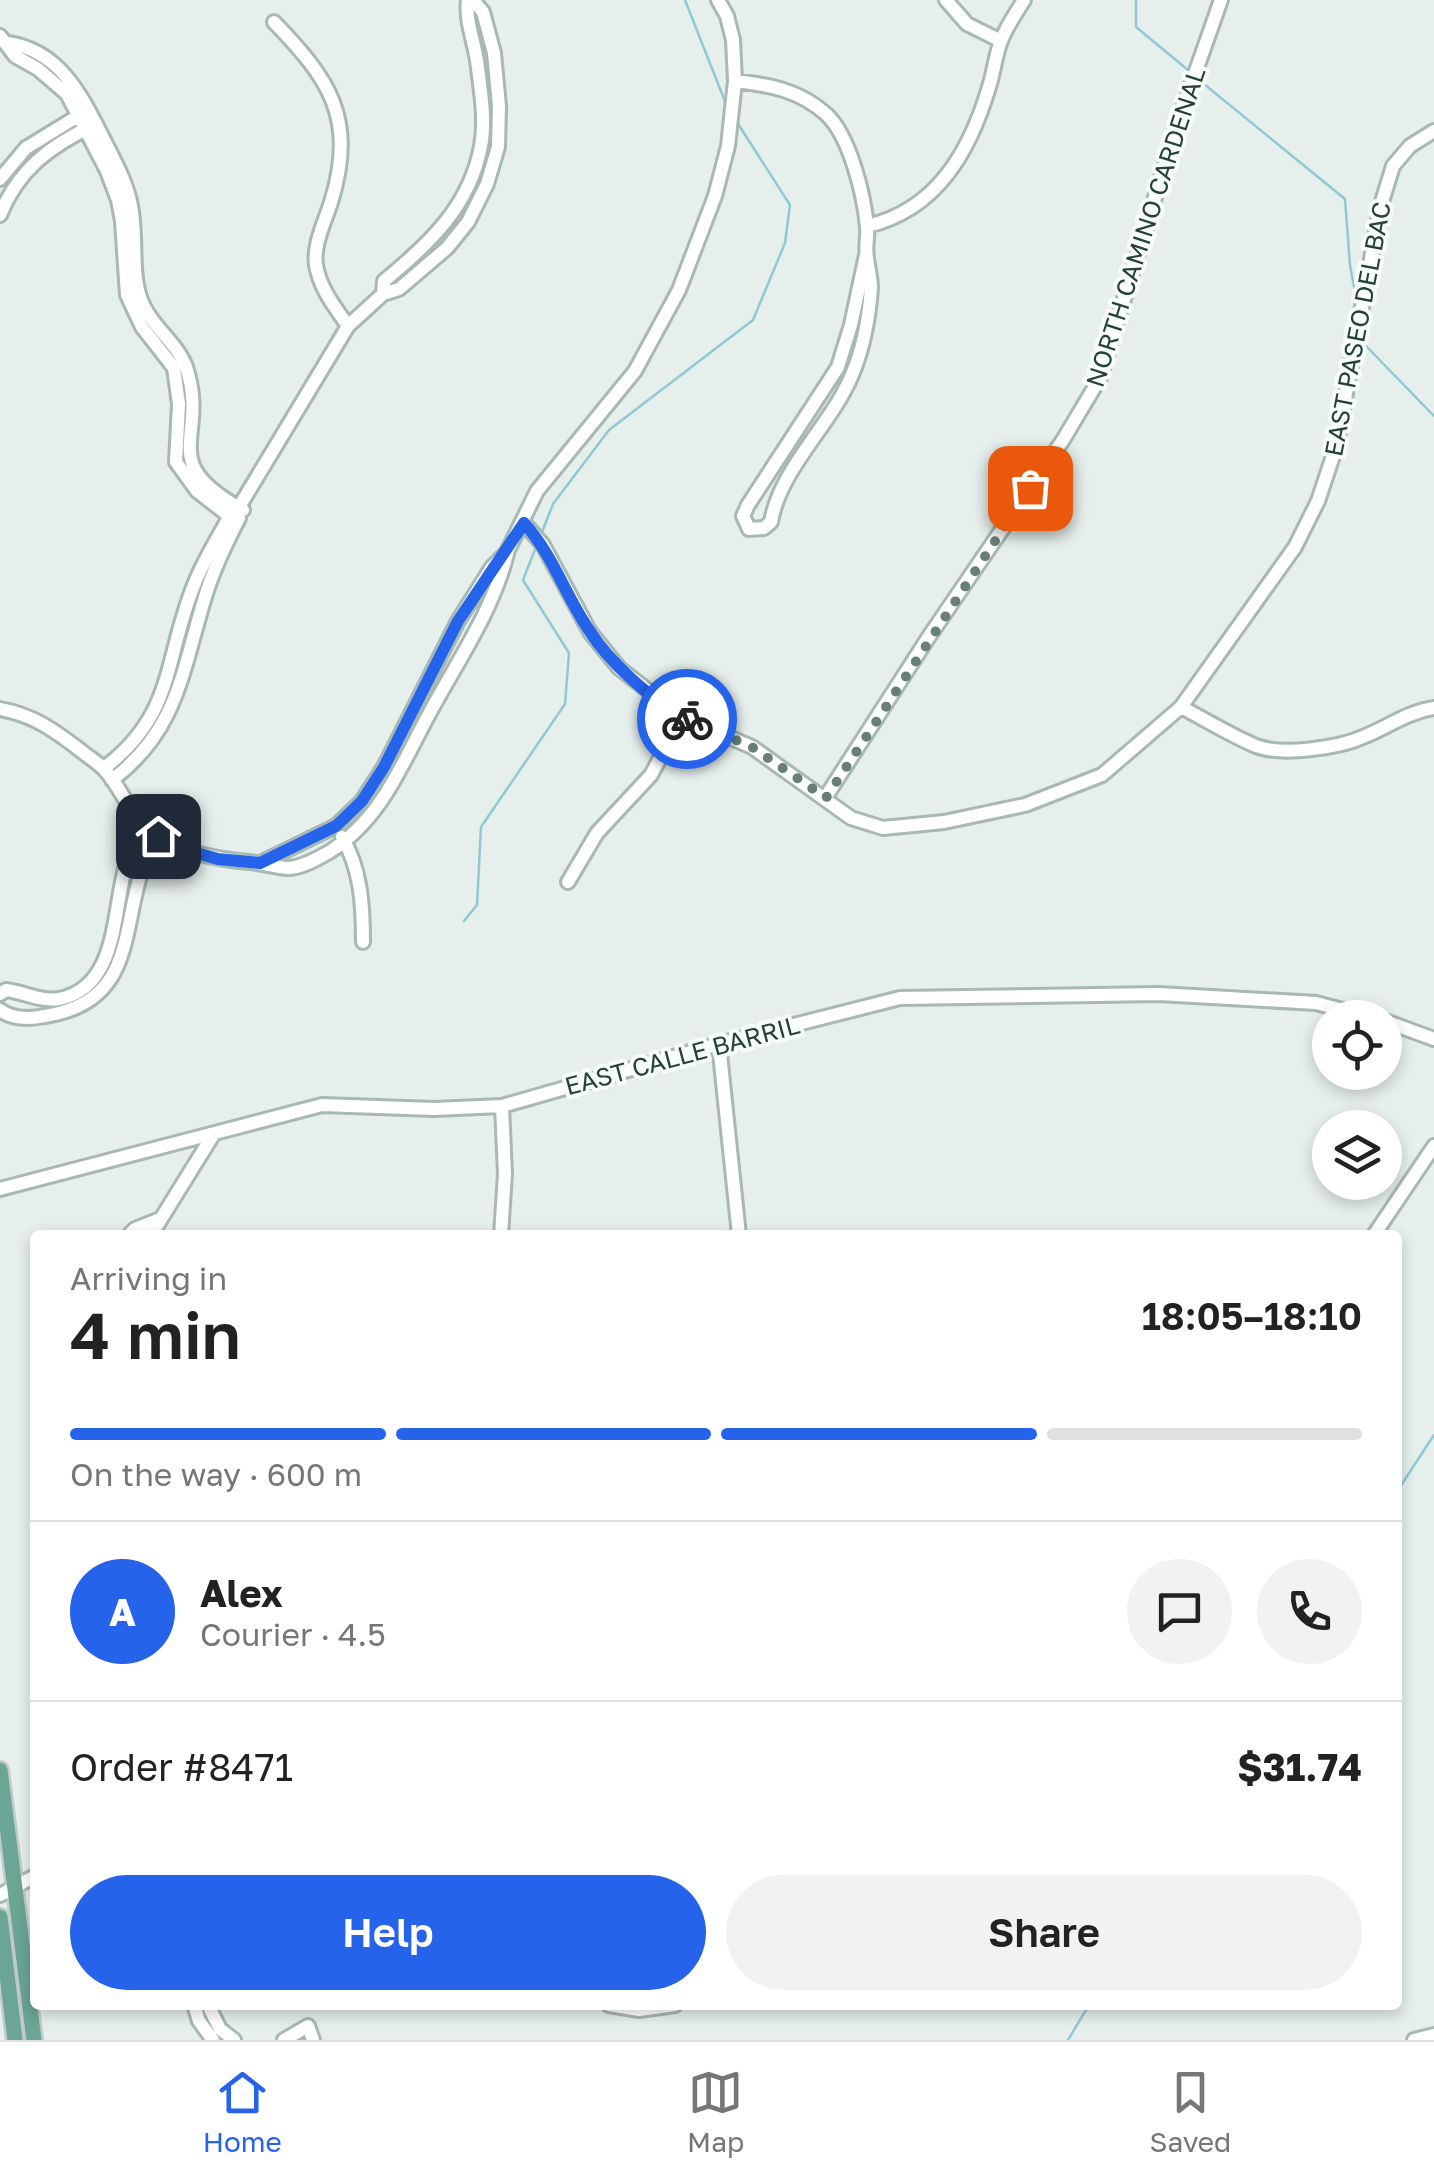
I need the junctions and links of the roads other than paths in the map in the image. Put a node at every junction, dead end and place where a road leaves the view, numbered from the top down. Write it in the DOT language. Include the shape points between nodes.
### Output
graph roads {
  1 [pos="470,0"];
  2 [pos="718,0"];
  3 [pos="946,0"];
  4 [pos="1024,0"];
  5 [pos="1221,0"];
  6 [pos="274,22"];
  7 [pos="4,40"];
  8 [pos="1001,41"];
  9 [pos="735,81"];
  10 [pos="85,112"];
  11 [pos="91,127"];
  12 [pos="1434,131"];
  13 [pos="0,179"];
  14 [pos="0,215"];
  15 [pos="867,226"];
  16 [pos="866,255"];
  17 [pos="348,326"];
  18 [pos="237,511"];
  19 [pos="524,523"];
  20 [pos="507,552"];
  21 [pos="1181,706"];
  22 [pos="1434,708"];
  23 [pos="0,709"];
  24 [pos="682,716"];
  25 [pos="108,774"];
  26 [pos="826,798"];
  27 [pos="336,826"];
  28 [pos="144,827"];
  29 [pos="158,836"];
  30 [pos="345,842"];
  31 [pos="260,863"];
  32 [pos="568,882"];
  33 [pos="363,942"];
  34 [pos="0,994"];
  35 [pos="1312,1003"];
  36 [pos="0,1010"];
  37 [pos="1402,1027"];
  38 [pos="1434,1039"];
  39 [pos="720,1044"];
  40 [pos="502,1106"];
  41 [pos="213,1135"];
  42 [pos="1434,1146"];
  43 [pos="0,1190"];
  44 [pos="160,1220"];
  45 [pos="133,1230"];
  46 [pos="154,1230"];
  47 [pos="501,1230"];
  48 [pos="739,1230"];
  49 [pos="1377,1230"];
  50 [pos="0,1770"];
  51 [pos="30,1879"];
  52 [pos="17,1888"];
  53 [pos="30,1889"];
  54 [pos="0,1895"];
  55 [pos="0,1918"];
  56 [pos="30,2004"];
  57 [pos="31,2010"];
  58 [pos="196,2010"];
  59 [pos="210,2010"];
  60 [pos="1434,2035"];
  61 [pos="15,2040"];
  62 [pos="34,2040"];
  63 [pos="213,2040"];
  64 [pos="234,2040"];
  65 [pos="284,2040"];
  66 [pos="314,2040"];
  67 [pos="1414,2040"];
  1 -- 17 [label="street" via="484,12 494,53 498,147 486,184 447,248"];
  2 -- 9 [label="street" via="733,40"];
  3 -- 8 [label="street" via="966,24"];
  4 -- 8 [label="street"];
  5 -- 26 [label="street, NORTH CAMINO CARDENAL" via="1100,378"];
  6 -- 17 [label="street" via="314,62 336,105 340,164 315,262"];
  7 -- 10 [label="street" via="46,58 77,87"];
  8 -- 15 [label="street" via="968,147 936,190"];
  9 -- 15 [label="street" via="796,92 828,116 848,145"];
  9 -- 19 [label="street" via="715,196 678,290 634,371 537,490"];
  10 -- 11 [label="street"];
  10 -- 13 [label="street" via="26,148"];
  11 -- 14 [label="street" via="36,160"];
  11 -- 18 [label="street" via="130,200 139,296 186,366 189,463"];
  12 -- 21 [label="street, EAST PASEO DEL BAC" via="1393,166 1384,192 1336,447 1318,501 1295,547"];
  15 -- 16 [label="street"];
  16 -- 16 [label="street" via="838,367 748,506 748,529 771,522 782,490 853,374 868,316"];
  17 -- 18 [label="street"];
  18 -- 25 [label="street" via="183,649 178,690 159,733 138,760"];
  19 -- 20 [label="street"];
  19 -- 24 [label="street, EAST PASEO DEL BAC" via="590,632 620,668"];
  20 -- 27 [label="street" via="458,621 384,767"];
  20 -- 30 [label="street" via="476,631 399,774"];
  21 -- 22 [label="street" via="1260,748 1290,750 1345,743"];
  21 -- 26 [label="street, EAST PASEO DEL BAC" via="1102,775 1024,806 883,828 851,818"];
  23 -- 25 [label="street" via="50,726"];
  24 -- 26 [label="street, EAST PASEO DEL BAC" via="752,747"];
  24 -- 32 [label="street" via="652,775 597,833"];
  25 -- 28 [label="street"];
  27 -- 30 [label="street"];
  27 -- 31 [label="street"];
  28 -- 29 [label="street"];
  28 -- 34 [label="street" via="126,862 101,969 76,994 56,1000"];
  29 -- 31 [label="street" via="218,859"];
  29 -- 36 [label="street" via="137,879 118,970 104,988 60,1014 16,1018"];
  30 -- 31 [label="street" via="289,868"];
  30 -- 33 [label="street" via="360,892"];
  35 -- 39 [label="street, EAST CALLE BARRIL" via="1160,994 900,998"];
  37 -- 38 [label="street"];
  39 -- 40 [label="street, EAST CALLE BARRIL"];
  39 -- 48 [label="street"];
  40 -- 41 [label="street, EAST CALLE BARRIL" via="322,1105"];
  40 -- 47 [label="street"];
  41 -- 43 [label="street, EAST CALLE BARRIL"];
  41 -- 44 [label="street"];
  42 -- 49 [label="street"];
  44 -- 45 [label="street"];
  44 -- 46 [label="street"];
  50 -- 52 [label="main road"];
  51 -- 52 [label="street"];
  52 -- 53 [label="street"];
  52 -- 54 [label="street"];
  52 -- 56 [label="main road"];
  55 -- 61 [label="main road"];
  57 -- 62 [label="main road"];
  58 -- 63 [label="street"];
  59 -- 64 [label="street"];
  60 -- 67 [label="street"];
  65 -- 66 [label="street" via="308,2026"];
}
